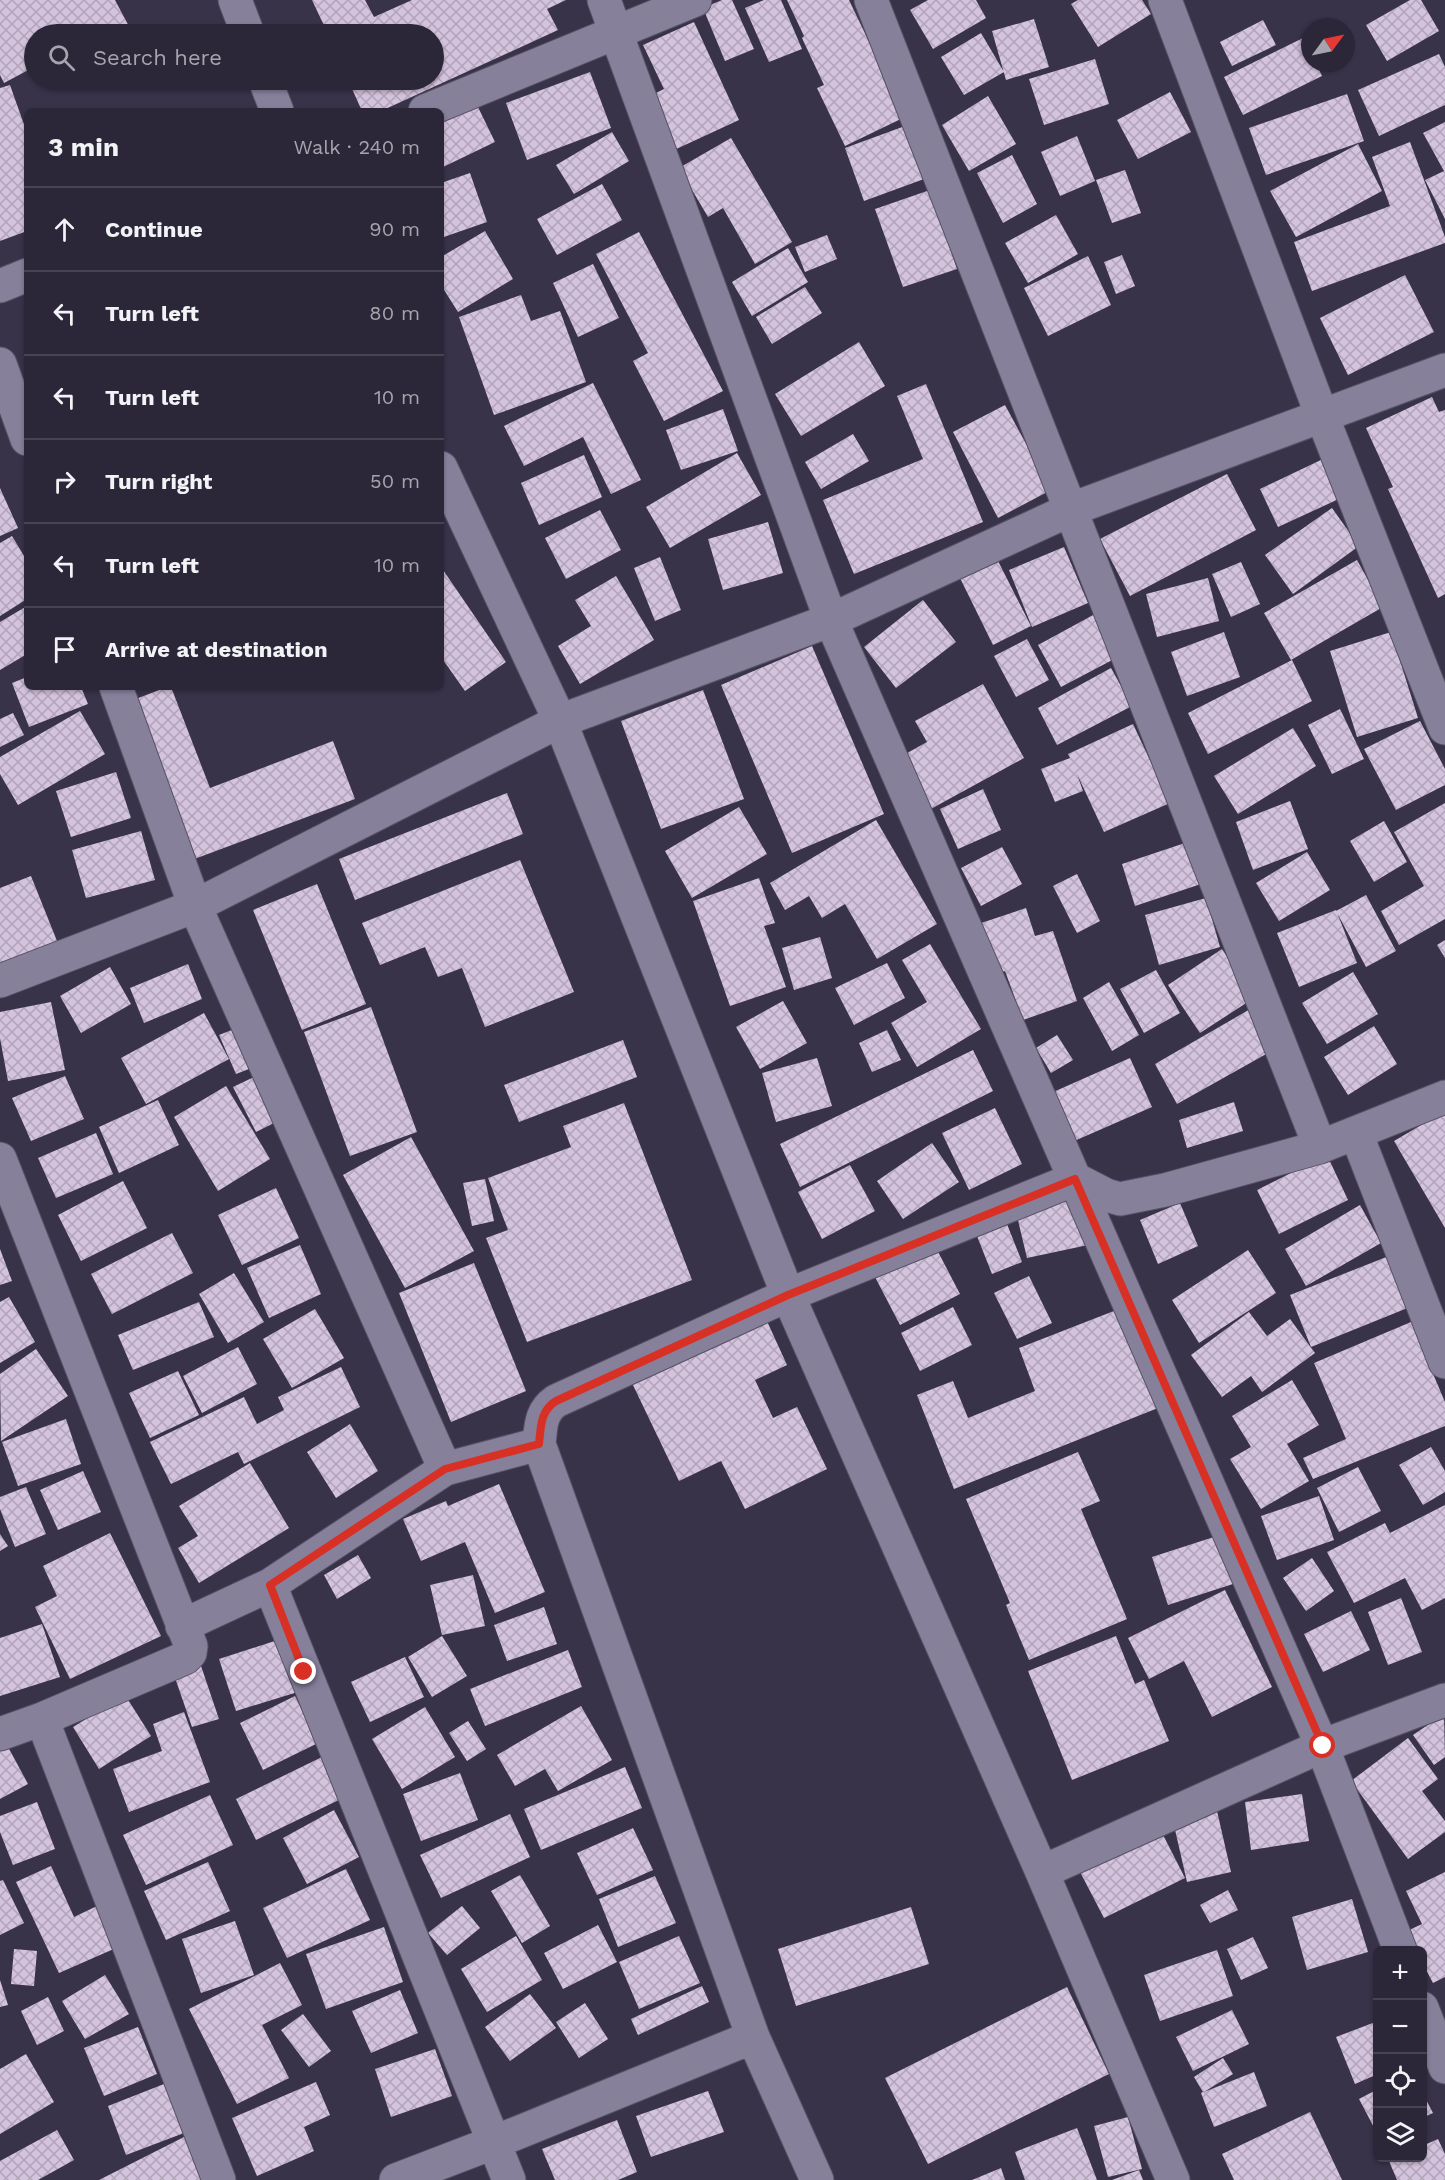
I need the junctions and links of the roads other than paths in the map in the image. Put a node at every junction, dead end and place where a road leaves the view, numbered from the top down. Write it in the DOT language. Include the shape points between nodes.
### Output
graph roads {
  1 [pos="235,0"];
  2 [pos="604,0"];
  3 [pos="695,0"];
  4 [pos="871,0"];
  5 [pos="1164,0"];
  6 [pos="244,24"];
  7 [pos="617,32"];
  8 [pos="269,90"];
  9 [pos="276,108"];
  10 [pos="432,108"];
  11 [pos="24,276"];
  12 [pos="0,286"];
  13 [pos="0,364"];
  14 [pos="1445,370"];
  15 [pos="1322,416"];
  16 [pos="24,431"];
  17 [pos="444,474"];
  18 [pos="1072,509"];
  19 [pos="831,620"];
  20 [pos="117,690"];
  21 [pos="560,721"];
  22 [pos="1445,728"];
  23 [pos="195,906"];
  24 [pos="0,981"];
  25 [pos="1445,1097"];
  26 [pos="1356,1133"];
  27 [pos="1320,1147"];
  28 [pos="0,1159"];
  29 [pos="1075,1179"];
  30 [pos="788,1295"];
  31 [pos="1445,1362"];
  32 [pos="539,1444"];
  33 [pos="445,1469"];
  34 [pos="270,1585"];
  35 [pos="182,1626"];
  36 [pos="1445,1700"];
  37 [pos="42,1719"];
  38 [pos="0,1734"];
  39 [pos="1323,1746"];
  40 [pos="1042,1872"];
  41 [pos="1398,1946"];
  42 [pos="1427,2021"];
  43 [pos="753,2037"];
  44 [pos="1445,2067"];
  45 [pos="495,2142"];
  46 [pos="219,2180"];
  47 [pos="396,2180"];
  48 [pos="509,2180"];
  49 [pos="817,2180"];
  50 [pos="1173,2180"];
  1 -- 6 [label="street"];
  2 -- 7 [label="street"];
  3 -- 7 [label="street"];
  4 -- 18 [label="street"];
  5 -- 15 [label="street"];
  7 -- 10 [label="street"];
  7 -- 19 [label="street"];
  8 -- 9 [label="street"];
  11 -- 12 [label="street"];
  13 -- 16 [label="street"];
  14 -- 15 [label="street"];
  15 -- 18 [label="street"];
  15 -- 22 [label="street"];
  17 -- 21 [label="street"];
  18 -- 19 [label="street"];
  18 -- 27 [label="street"];
  19 -- 21 [label="street"];
  19 -- 29 [label="street"];
  20 -- 23 [label="street"];
  21 -- 23 [label="street"];
  21 -- 30 [label="street"];
  23 -- 24 [label="street"];
  23 -- 33 [label="street"];
  25 -- 26 [label="street"];
  26 -- 27 [label="street"];
  26 -- 31 [label="street"];
  27 -- 29 [label="street" via="1120,1199"];
  28 -- 35 [label="street"];
  29 -- 30 [label="street"];
  29 -- 39 [label="street"];
  30 -- 32 [label="street" via="556,1401 542,1418"];
  30 -- 40 [label="street"];
  32 -- 33 [label="street"];
  32 -- 43 [label="street"];
  33 -- 34 [label="street"];
  34 -- 35 [label="street"];
  34 -- 45 [label="street"];
  35 -- 37 [label="street" via="191,1646 185,1658"];
  36 -- 39 [label="street"];
  37 -- 38 [label="street"];
  37 -- 46 [label="street"];
  39 -- 40 [label="street"];
  39 -- 41 [label="street"];
  40 -- 50 [label="street"];
  42 -- 44 [label="street"];
  43 -- 45 [label="street"];
  43 -- 49 [label="street"];
  45 -- 47 [label="street"];
  45 -- 48 [label="street"];
}
